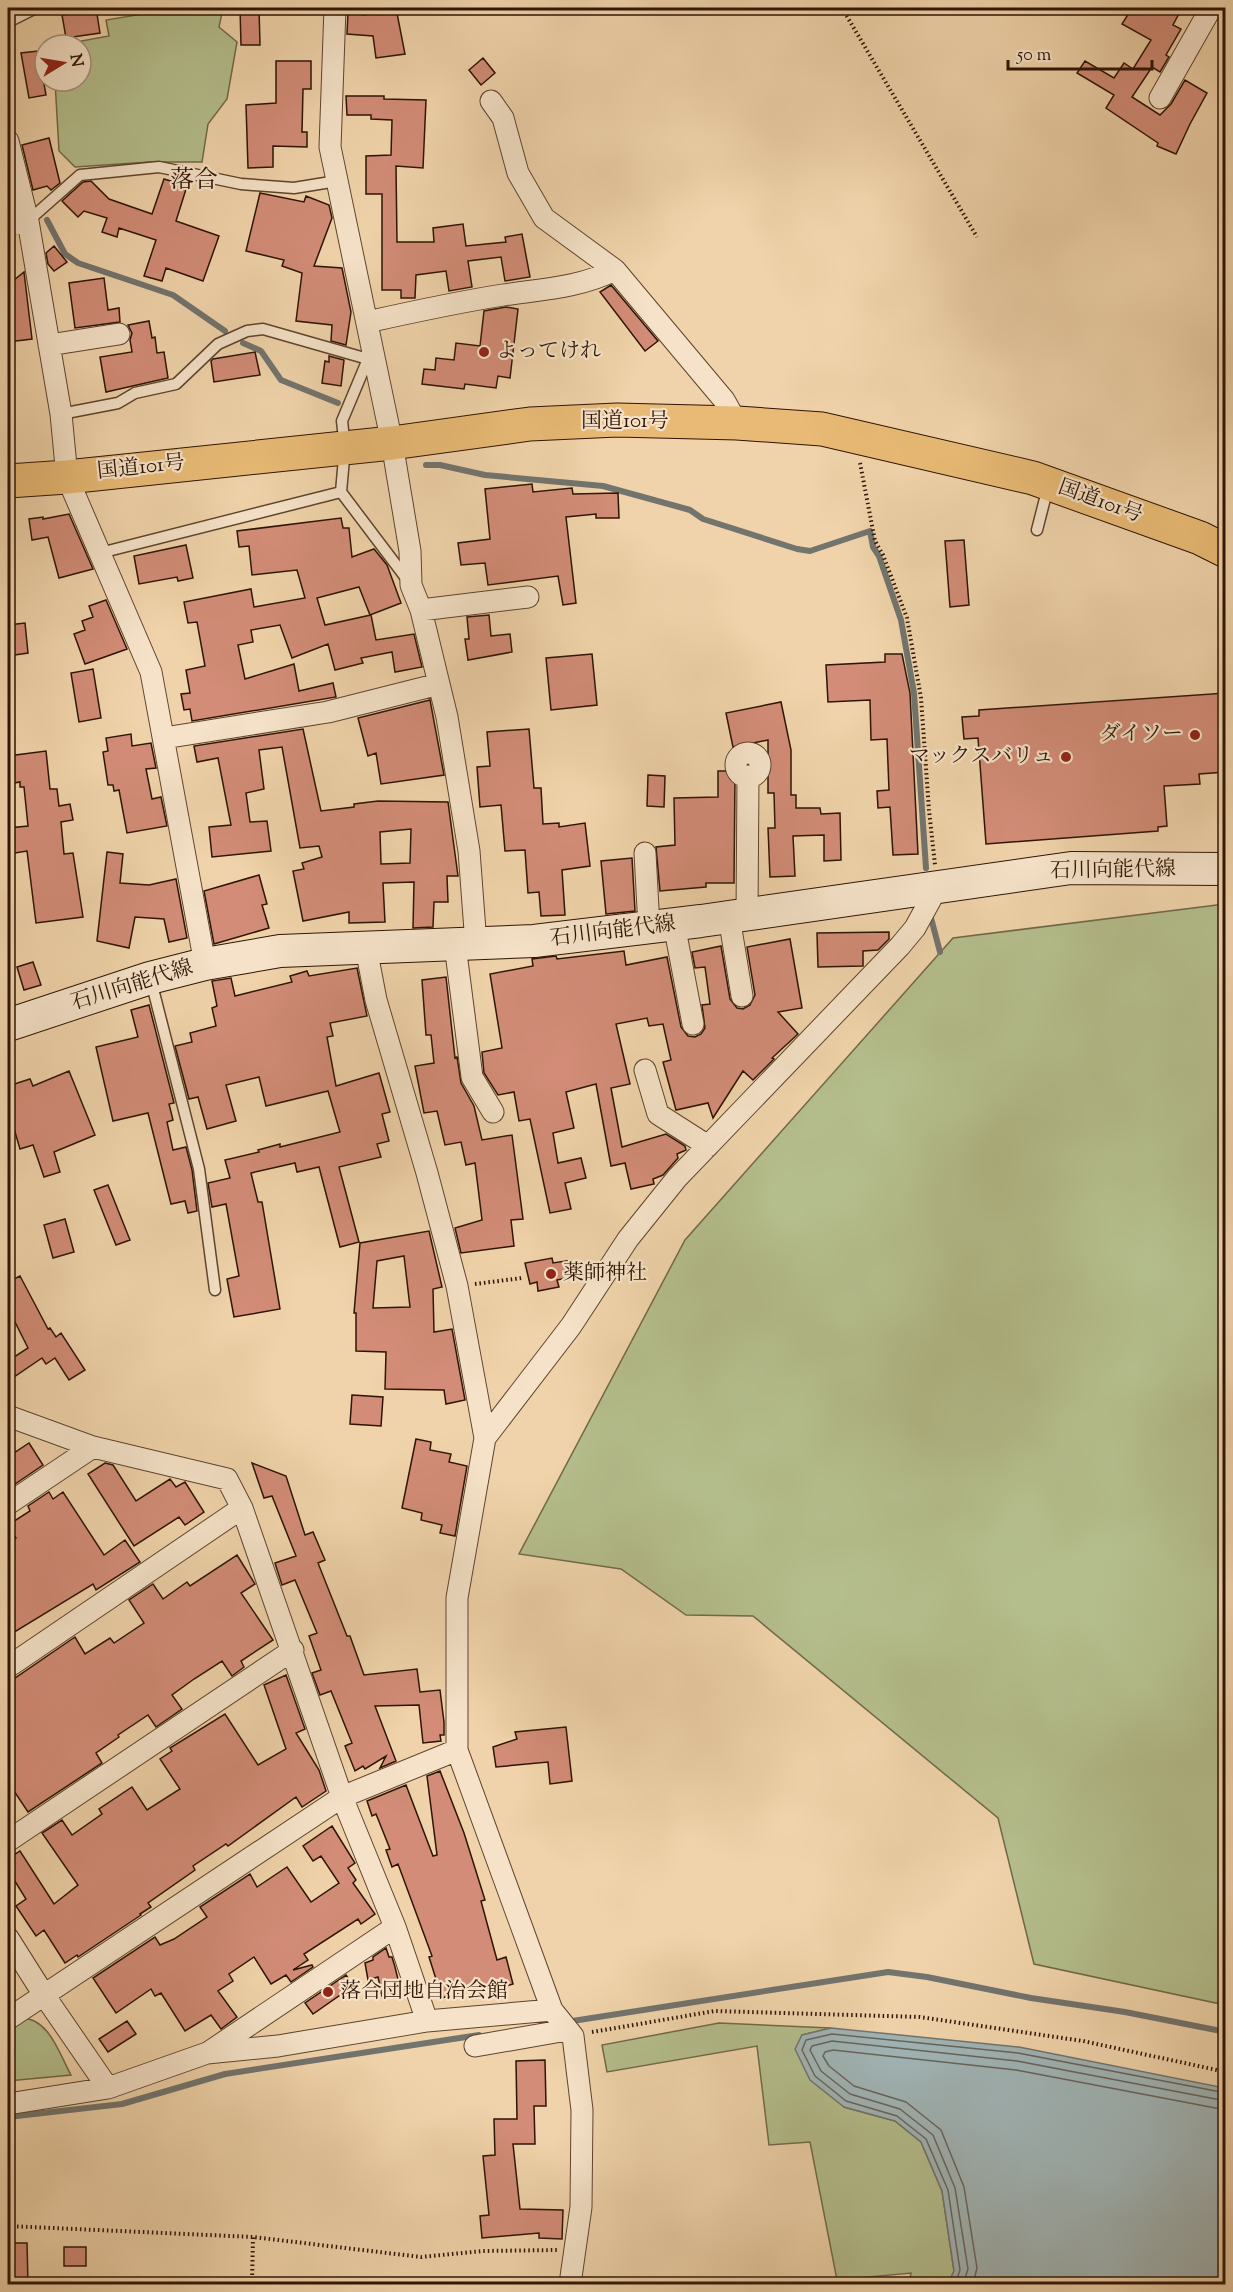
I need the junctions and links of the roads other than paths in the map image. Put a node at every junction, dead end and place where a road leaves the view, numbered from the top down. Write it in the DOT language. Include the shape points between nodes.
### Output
graph roads {
  1 [pos="36,8"];
  2 [pos="335,8"];
  3 [pos="1211,8"];
  4 [pos="8,22"];
  5 [pos="1160,98"];
  6 [pos="491,101"];
  7 [pos="8,141"];
  8 [pos="337,181"];
  9 [pos="18,222"];
  10 [pos="615,270"];
  11 [pos="367,322"];
  12 [pos="119,334"];
  13 [pos="49,345"];
  14 [pos="371,360"];
  15 [pos="61,414"];
  16 [pos="737,423"];
  17 [pos="392,443"];
  18 [pos="345,447"];
  19 [pos="68,477"];
  20 [pos="8,481"];
  21 [pos="1048,483"];
  22 [pos="340,492"];
  23 [pos="1037,530"];
  24 [pos="1226,551"];
  25 [pos="100,553"];
  26 [pos="411,585"];
  27 [pos="528,597"];
  28 [pos="421,610"];
  29 [pos="439,684"];
  30 [pos="164,738"];
  31 [pos="748,776"];
  32 [pos="645,853"];
  33 [pos="1226,869"];
  34 [pos="938,886"];
  35 [pos="738,916"];
  36 [pos="662,926"];
  37 [pos="465,944"];
  38 [pos="366,948"];
  39 [pos="205,964"];
  40 [pos="150,978"];
  41 [pos="742,996"];
  42 [pos="693,1024"];
  43 [pos="8,1025"];
  44 [pos="645,1070"];
  45 [pos="493,1112"];
  46 [pos="708,1146"];
  47 [pos="215,1290"];
  48 [pos="8,1416"];
  49 [pos="485,1438"];
  50 [pos="93,1447"];
  51 [pos="8,1503"];
  52 [pos="242,1508"];
  53 [pos="292,1650"];
  54 [pos="8,1667"];
  55 [pos="457,1750"];
  56 [pos="342,1797"];
  57 [pos="8,1841"];
  58 [pos="395,1927"];
  59 [pos="8,1938"];
  60 [pos="44,1995"];
  61 [pos="552,2010"];
  62 [pos="8,2019"];
  63 [pos="427,2021"];
  64 [pos="570,2033"];
  65 [pos="475,2046"];
  66 [pos="207,2053"];
  67 [pos="108,2088"];
  68 [pos="8,2104"];
  69 [pos="570,2284"];
  1 -- 4 [label="lane"];
  2 -- 8 [label="street" via="330,147"];
  3 -- 5 [label="street"];
  6 -- 10 [label="street" via="503,118 518,172 544,218"];
  7 -- 9 [label="street"];
  8 -- 9 [label="lane" via="294,188 241,184 159,167 80,175"];
  8 -- 11 [label="street"];
  9 -- 13 [label="street"];
  10 -- 11 [label="street" via="595,280 562,288 503,295"];
  10 -- 16 [label="street" via="724,400"];
  11 -- 14 [label="street"];
  12 -- 13 [label="street"];
  13 -- 15 [label="street"];
  14 -- 15 [label="lane" via="263,329 247,331 218,344 176,384 135,393 118,403"];
  14 -- 17 [label="street"];
  14 -- 18 [label="lane" via="342,421"];
  15 -- 19 [label="street"];
  16 -- 17 [label="highway, 国道101号" via="617,420 530,424"];
  16 -- 21 [label="highway, 国道101号" via="822,429"];
  17 -- 18 [label="highway, 国道101号"];
  17 -- 26 [label="street" via="410,551"];
  18 -- 19 [label="highway, 国道101号"];
  18 -- 22 [label="lane"];
  19 -- 20 [label="highway, 国道101号"];
  19 -- 25 [label="street"];
  21 -- 23 [label="lane"];
  21 -- 24 [label="highway, 国道101号"];
  22 -- 25 [label="lane"];
  22 -- 26 [label="lane"];
  25 -- 30 [label="street" via="151,672"];
  26 -- 28 [label="street"];
  27 -- 28 [label="street"];
  28 -- 29 [label="street"];
  29 -- 30 [label="street" via="328,712"];
  29 -- 37 [label="street" via="469,851"];
  30 -- 39 [label="street"];
  31 -- 35 [label="street"];
  32 -- 36 [label="street"];
  33 -- 34 [label="main road, 石川向能代線" via="1071,868"];
  34 -- 35 [label="main road, 石川向能代線"];
  34 -- 46 [label="street" via="915,928 900,946"];
  35 -- 36 [label="main road, 石川向能代線"];
  35 -- 41 [label="street"];
  36 -- 37 [label="main road, 石川向能代線" via="534,941"];
  36 -- 42 [label="street"];
  37 -- 38 [label="main road, 石川向能代線"];
  37 -- 45 [label="street" via="472,1077"];
  38 -- 39 [label="main road, 石川向能代線" via="280,951"];
  38 -- 49 [label="street" via="376,1000 457,1286"];
  39 -- 40 [label="main road, 石川向能代線"];
  40 -- 43 [label="main road, 石川向能代線"];
  40 -- 47 [label="lane" via="200,1169"];
  44 -- 46 [label="street" via="658,1114"];
  46 -- 49 [label="street" via="628,1239 571,1326"];
  48 -- 50 [label="street"];
  49 -- 55 [label="street" via="457,1598"];
  50 -- 51 [label="street"];
  50 -- 52 [label="street" via="227,1479"];
  52 -- 53 [label="street"];
  52 -- 54 [label="street"];
  53 -- 56 [label="street"];
  53 -- 57 [label="street"];
  55 -- 56 [label="street"];
  55 -- 61 [label="street"];
  56 -- 58 [label="street"];
  56 -- 60 [label="street"];
  58 -- 63 [label="street"];
  58 -- 66 [label="street"];
  59 -- 60 [label="street"];
  60 -- 62 [label="street"];
  60 -- 67 [label="street"];
  61 -- 63 [label="street"];
  61 -- 64 [label="street"];
  63 -- 66 [label="street" via="278,2046"];
  64 -- 65 [label="street"];
  64 -- 69 [label="street" via="582,2110 581,2206"];
  66 -- 67 [label="street"];
  67 -- 68 [label="street"];
}
